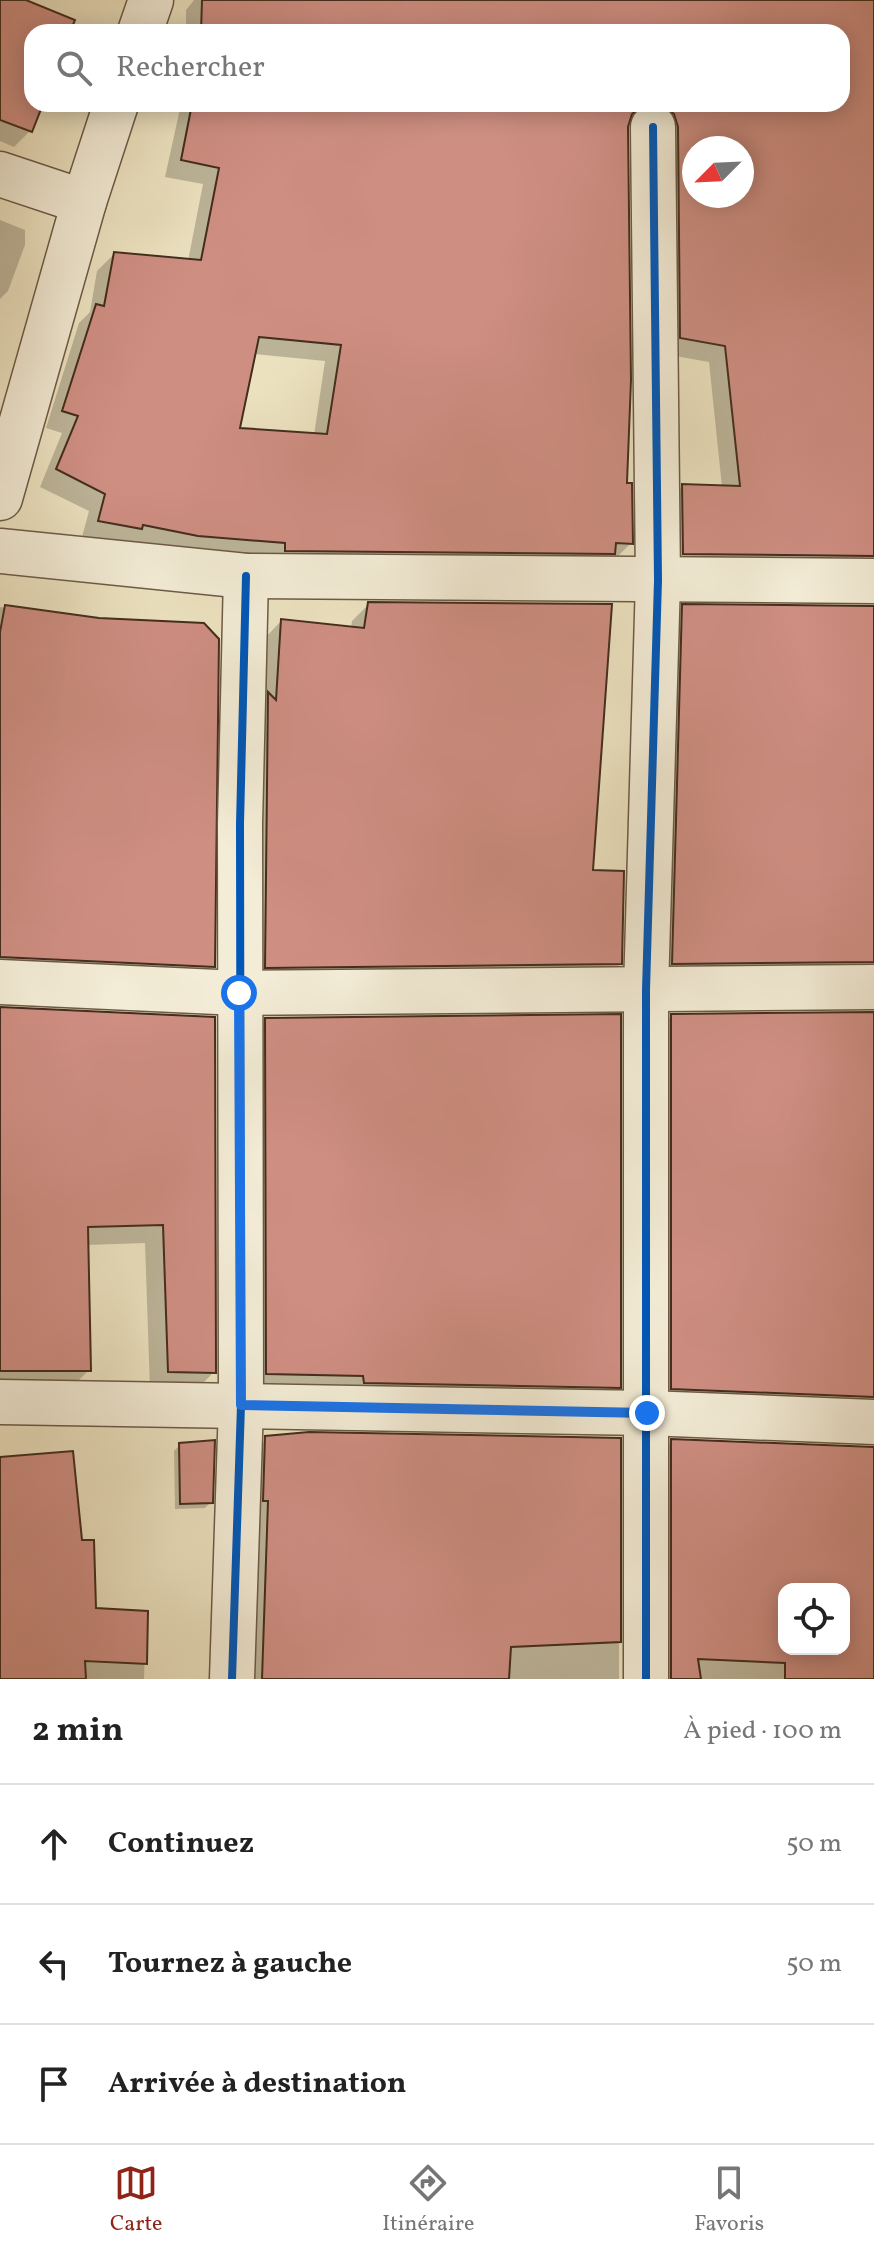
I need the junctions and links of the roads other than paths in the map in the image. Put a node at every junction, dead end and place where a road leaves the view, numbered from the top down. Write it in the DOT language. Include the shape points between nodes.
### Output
graph roads {
  1 [pos="151,0"];
  2 [pos="143,24"];
  3 [pos="113,112"];
  4 [pos="653,127"];
  5 [pos="0,174"];
  6 [pos="84,202"];
  7 [pos="0,498"];
  8 [pos="0,551"];
  9 [pos="246,576"];
  10 [pos="658,580"];
  11 [pos="874,581"];
  12 [pos="0,982"];
  13 [pos="874,987"];
  14 [pos="646,990"];
  15 [pos="239,993"];
  16 [pos="0,1402"];
  17 [pos="241,1405"];
  18 [pos="647,1413"];
  19 [pos="874,1422"];
  20 [pos="232,1679"];
  21 [pos="646,1679"];
  1 -- 2 [label="street"];
  3 -- 6 [label="street"];
  4 -- 10 [label="street"];
  5 -- 6 [label="street"];
  6 -- 7 [label="street"];
  8 -- 9 [label="street"];
  9 -- 10 [label="street"];
  9 -- 15 [label="street"];
  10 -- 11 [label="street"];
  10 -- 14 [label="street"];
  12 -- 15 [label="street"];
  13 -- 14 [label="street"];
  14 -- 15 [label="street"];
  14 -- 18 [label="street"];
  15 -- 17 [label="street"];
  16 -- 17 [label="street"];
  17 -- 18 [label="street"];
  17 -- 20 [label="street"];
  18 -- 19 [label="street"];
  18 -- 21 [label="street"];
}
